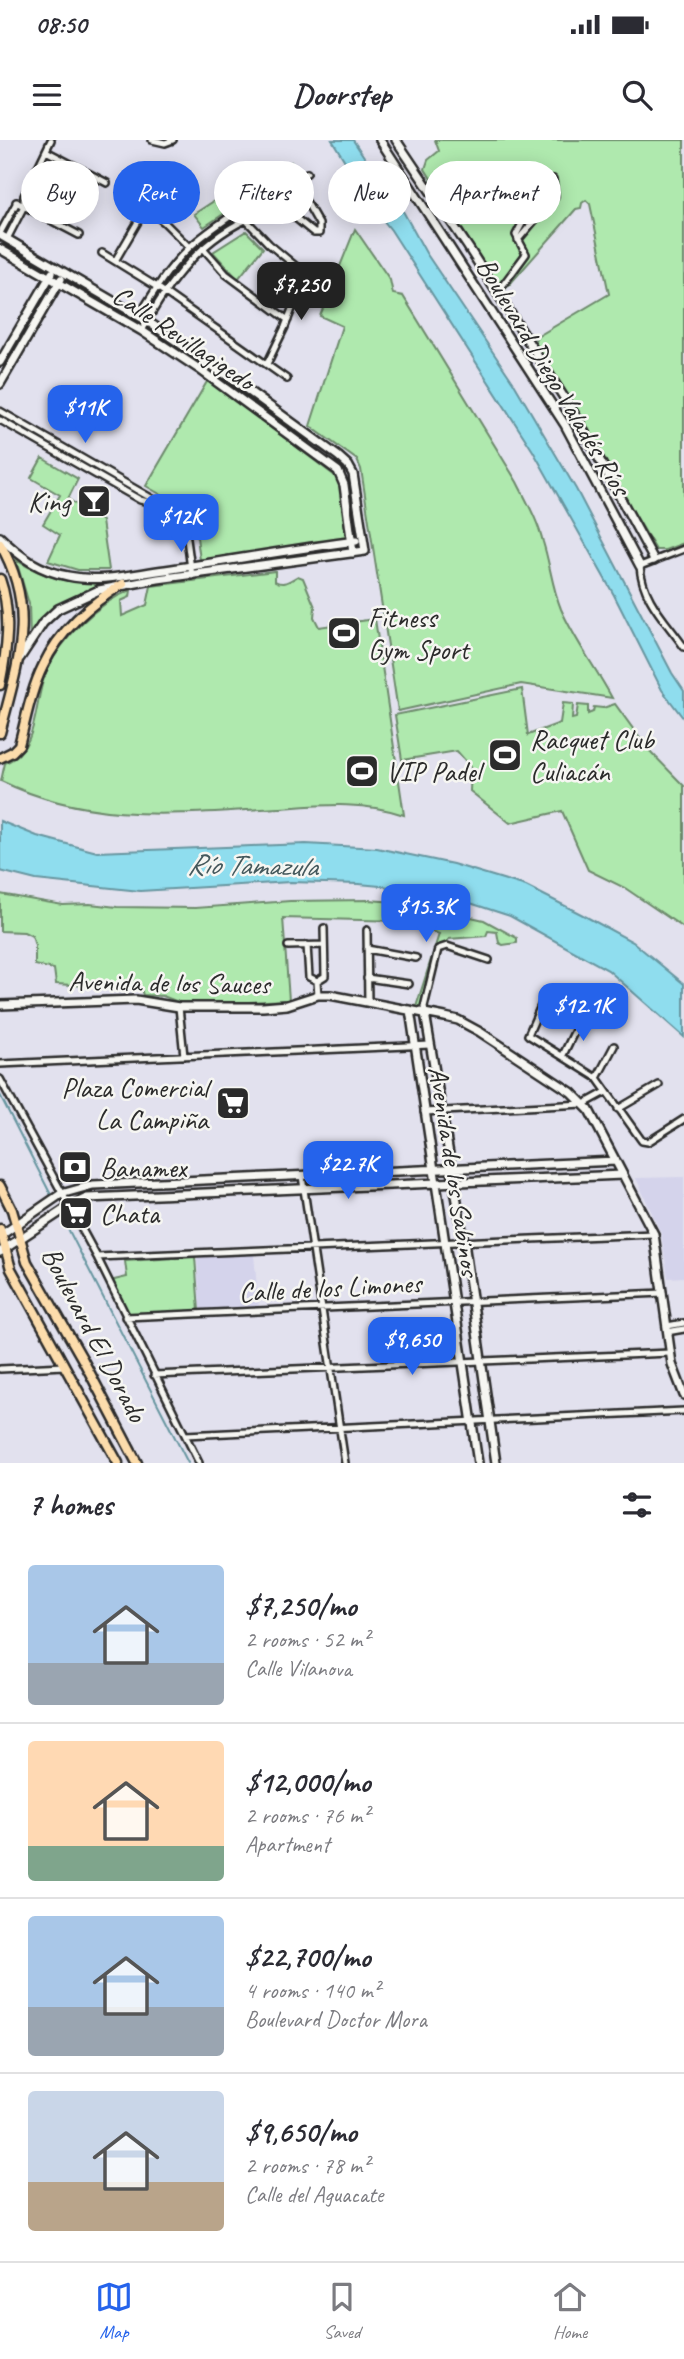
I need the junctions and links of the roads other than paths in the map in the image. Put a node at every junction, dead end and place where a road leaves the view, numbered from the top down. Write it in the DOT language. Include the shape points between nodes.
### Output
graph roads {
  1 [pos="51,140"];
  2 [pos="152,140"];
  3 [pos="380,140"];
  4 [pos="396,140"];
  5 [pos="173,141"];
  6 [pos="46,151"];
  7 [pos="41,161"];
  8 [pos="107,183"];
  9 [pos="21,198"];
  10 [pos="16,202"];
  11 [pos="21,204"];
  12 [pos="21,210"];
  13 [pos="314,215"];
  14 [pos="59,224"];
  15 [pos="137,224"];
  16 [pos="164,224"];
  17 [pos="221,224"];
  18 [pos="239,224"];
  19 [pos="250,224"];
  20 [pos="303,224"];
  21 [pos="209,231"];
  22 [pos="79,234"];
  23 [pos="2,235"];
  24 [pos="215,239"];
  25 [pos="519,240"];
  26 [pos="189,247"];
  27 [pos="203,248"];
  28 [pos="0,249"];
  29 [pos="102,253"];
  30 [pos="115,261"];
  31 [pos="56,267"];
  32 [pos="65,272"];
  33 [pos="50,276"];
  34 [pos="59,281"];
  35 [pos="157,287"];
  36 [pos="165,292"];
  37 [pos="497,293"];
  38 [pos="139,316"];
  39 [pos="288,320"];
  40 [pos="147,321"];
  41 [pos="142,331"];
  42 [pos="0,362"];
  43 [pos="267,363"];
  44 [pos="288,379"];
  45 [pos="0,384"];
  46 [pos="0,411"];
  47 [pos="0,420"];
  48 [pos="348,465"];
  49 [pos="338,471"];
  50 [pos="156,502"];
  51 [pos="0,537"];
  52 [pos="363,540"];
  53 [pos="352,541"];
  54 [pos="0,544"];
  55 [pos="684,549"];
  56 [pos="353,553"];
  57 [pos="654,561"];
  58 [pos="191,566"];
  59 [pos="640,566"];
  60 [pos="192,576"];
  61 [pos="0,579"];
  62 [pos="123,584"];
  63 [pos="681,638"];
  64 [pos="684,647"];
  65 [pos="20,658"];
  66 [pos="0,685"];
  67 [pos="0,732"];
  68 [pos="0,758"];
  69 [pos="324,928"];
  70 [pos="367,930"];
  71 [pos="307,945"];
  72 [pos="324,945"];
  73 [pos="288,946"];
  74 [pos="367,949"];
  75 [pos="416,958"];
  76 [pos="489,960"];
  77 [pos="368,978"];
  78 [pos="317,981"];
  79 [pos="409,984"];
  80 [pos="318,995"];
  81 [pos="544,999"];
  82 [pos="368,1003"];
  83 [pos="0,1005"];
  84 [pos="179,1007"];
  85 [pos="410,1010"];
  86 [pos="425,1013"];
  87 [pos="580,1020"];
  88 [pos="430,1045"];
  89 [pos="414,1046"];
  90 [pos="614,1046"];
  91 [pos="562,1055"];
  92 [pos="184,1056"];
  93 [pos="0,1064"];
  94 [pos="597,1078"];
  95 [pos="0,1079"];
  96 [pos="659,1086"];
  97 [pos="606,1092"];
  98 [pos="584,1104"];
  99 [pos="442,1110"];
  100 [pos="618,1110"];
  101 [pos="424,1112"];
  102 [pos="684,1119"];
  103 [pos="616,1161"];
  104 [pos="451,1168"];
  105 [pos="433,1169"];
  106 [pos="623,1175"];
  107 [pos="302,1176"];
  108 [pos="453,1182"];
  109 [pos="436,1183"];
  110 [pos="0,1186"];
  111 [pos="304,1189"];
  112 [pos="60,1195"];
  113 [pos="67,1208"];
  114 [pos="17,1224"];
  115 [pos="1,1233"];
  116 [pos="654,1234"];
  117 [pos="21,1240"];
  118 [pos="464,1242"];
  119 [pos="445,1243"];
  120 [pos="313,1248"];
  121 [pos="3,1251"];
  122 [pos="97,1257"];
  123 [pos="663,1293"];
  124 [pos="472,1301"];
  125 [pos="454,1302"];
  126 [pos="322,1308"];
  127 [pos="125,1317"];
  128 [pos="684,1323"];
  129 [pos="667,1329"];
  130 [pos="684,1329"];
  131 [pos="670,1353"];
  132 [pos="481,1361"];
  133 [pos="463,1362"];
  134 [pos="65,1366"];
  135 [pos="331,1367"];
  136 [pos="0,1369"];
  137 [pos="154,1375"];
  138 [pos="684,1395"];
  139 [pos="684,1411"];
  140 [pos="490,1420"];
  141 [pos="471,1422"];
  142 [pos="340,1427"];
  143 [pos="185,1435"];
  144 [pos="118,1463"];
  145 [pos="137,1463"];
  146 [pos="199,1463"];
  147 [pos="345,1463"];
  148 [pos="478,1463"];
  149 [pos="496,1463"];
  1 -- 6 [label="street"];
  2 -- 5 [label="street"];
  3 -- 59 [label="street, Boulevard Diego Valadés Ríos" via="565,425"];
  4 -- 37 [label="street, Boulevard Diego Valadés Ríos"];
  6 -- 7 [label="street"];
  6 -- 8 [label="street"];
  9 -- 10 [label="street"];
  10 -- 11 [label="street"];
  10 -- 23 [label="street"];
  12 -- 23 [label="street"];
  13 -- 20 [label="street" via="319,233"];
  14 -- 22 [label="street"];
  15 -- 30 [label="street"];
  16 -- 26 [label="street"];
  17 -- 21 [label="street"];
  18 -- 24 [label="street"];
  19 -- 39 [label="street" via="304,273"];
  21 -- 24 [label="street"];
  21 -- 26 [label="street"];
  23 -- 31 [label="street, Calle Revillagigedo"];
  24 -- 27 [label="street"];
  25 -- 25 [label="street" via="516,235 545,180 553,180 555,196"];
  25 -- 37 [label="street" via="526,254"];
  26 -- 35 [label="street"];
  27 -- 36 [label="street"];
  27 -- 39 [label="street" via="226,274"];
  28 -- 33 [label="street, Calle Revillagigedo"];
  29 -- 30 [label="street"];
  30 -- 35 [label="street"];
  31 -- 32 [label="street, Calle Revillagigedo"];
  31 -- 33 [label="street"];
  32 -- 34 [label="street"];
  32 -- 38 [label="street, Calle Revillagigedo"];
  33 -- 34 [label="street, Calle Revillagigedo"];
  33 -- 42 [label="street"];
  34 -- 41 [label="street, Calle Revillagigedo"];
  34 -- 45 [label="street"];
  35 -- 36 [label="street"];
  35 -- 38 [label="street"];
  36 -- 40 [label="street"];
  36 -- 43 [label="street"];
  37 -- 57 [label="street, Boulevard Diego Valadés Ríos" via="577,418"];
  38 -- 40 [label="street, Calle Revillagigedo"];
  39 -- 43 [label="street"];
  40 -- 41 [label="street"];
  40 -- 48 [label="street, Calle Revillagigedo"];
  41 -- 49 [label="street, Calle Revillagigedo"];
  43 -- 44 [label="street"];
  46 -- 50 [label="street"];
  47 -- 50 [label="street" via="140,500"];
  48 -- 49 [label="street"];
  48 -- 52 [label="street"];
  49 -- 53 [label="street"];
  50 -- 58 [label="street" via="184,517"];
  51 -- 58 [label="street" via="22,558 66,576 105,578"];
  52 -- 53 [label="street"];
  52 -- 56 [label="street" via="365,551"];
  53 -- 56 [label="street"];
  53 -- 58 [label="street"];
  54 -- 65 [label="main road" via="17,587"];
  55 -- 57 [label="street"];
  56 -- 60 [label="street"];
  57 -- 59 [label="street"];
  58 -- 60 [label="street"];
  59 -- 63 [label="street" via="643,588 652,604"];
  60 -- 62 [label="street"];
  61 -- 66 [label="main road" via="7,625"];
  62 -- 65 [label="street" via="58,610 43,623"];
  62 -- 68 [label="main road" via="56,643 37,678 19,745"];
  63 -- 64 [label="street"];
  65 -- 67 [label="main road"];
  69 -- 72 [label="street"];
  70 -- 74 [label="street"];
  71 -- 72 [label="street"];
  71 -- 73 [label="street"];
  71 -- 78 [label="street" via="309,977"];
  72 -- 78 [label="street" via="325,976"];
  74 -- 75 [label="street"];
  74 -- 77 [label="street"];
  76 -- 86 [label="street" via="447,946 438,950"];
  77 -- 79 [label="street"];
  77 -- 82 [label="street"];
  78 -- 80 [label="street"];
  80 -- 82 [label="street, Avenida de los Sauces"];
  80 -- 84 [label="street, Avenida de los Sauces" via="276,1007"];
  81 -- 91 [label="street" via="528,1035"];
  82 -- 85 [label="street, Avenida de los Sauces"];
  83 -- 84 [label="street, Avenida de los Sauces" via="136,1000"];
  84 -- 92 [label="street"];
  85 -- 86 [label="street, Avenida de los Sauces"];
  85 -- 89 [label="street, Avenida de los Sabinos"];
  86 -- 88 [label="street, Avenida de los Sabinos"];
  86 -- 98 [label="street, Avenida de los Sauces" via="468,1025"];
  87 -- 91 [label="street"];
  88 -- 89 [label="street"];
  88 -- 99 [label="street, Avenida de los Sabinos"];
  89 -- 92 [label="street"];
  89 -- 101 [label="street, Avenida de los Sabinos"];
  90 -- 94 [label="street"];
  91 -- 94 [label="street"];
  92 -- 93 [label="street"];
  94 -- 97 [label="street"];
  95 -- 112 [label="street"];
  96 -- 100 [label="street"];
  97 -- 98 [label="street"];
  97 -- 100 [label="street"];
  98 -- 99 [label="street"];
  98 -- 103 [label="street, Avenida de los Sauces"];
  99 -- 101 [label="street"];
  99 -- 104 [label="street, Avenida de los Sabinos"];
  100 -- 102 [label="street" via="645,1142"];
  101 -- 105 [label="street, Avenida de los Sabinos"];
  103 -- 104 [label="street"];
  103 -- 106 [label="street, Avenida de los Sauces"];
  104 -- 105 [label="street"];
  104 -- 108 [label="street, Avenida de los Sabinos"];
  105 -- 107 [label="street"];
  105 -- 109 [label="street, Avenida de los Sabinos"];
  106 -- 108 [label="street"];
  106 -- 116 [label="street, Avenida de los Sauces"];
  107 -- 111 [label="street"];
  107 -- 112 [label="street" via="93,1185"];
  108 -- 109 [label="street"];
  108 -- 118 [label="street, Avenida de los Sabinos"];
  109 -- 111 [label="street"];
  109 -- 119 [label="street, Avenida de los Sabinos"];
  110 -- 114 [label="main road, Boulevard El Dorado"];
  111 -- 113 [label="street" via="94,1198"];
  111 -- 120 [label="street"];
  112 -- 113 [label="street"];
  112 -- 114 [label="street"];
  113 -- 117 [label="street"];
  113 -- 122 [label="street"];
  114 -- 115 [label="street"];
  114 -- 117 [label="main road, Boulevard El Dorado"];
  115 -- 121 [label="main road, Boulevard El Dorado"];
  116 -- 118 [label="street"];
  116 -- 123 [label="street, Avenida de los Sauces"];
  117 -- 121 [label="street"];
  117 -- 145 [label="main road, Boulevard El Dorado" via="27,1262"];
  118 -- 119 [label="street"];
  118 -- 124 [label="street, Avenida de los Sabinos"];
  119 -- 120 [label="street"];
  119 -- 125 [label="street, Avenida de los Sabinos"];
  120 -- 122 [label="street"];
  120 -- 126 [label="street"];
  121 -- 134 [label="main road, Boulevard El Dorado"];
  122 -- 127 [label="street"];
  123 -- 124 [label="street, Calle de los Limones"];
  123 -- 129 [label="street, Avenida de los Sauces"];
  124 -- 125 [label="street, Calle de los Limones"];
  124 -- 132 [label="street, Avenida de los Sabinos"];
  125 -- 126 [label="street, Calle de los Limones"];
  125 -- 133 [label="street, Avenida de los Sabinos"];
  126 -- 127 [label="street, Calle de los Limones"];
  126 -- 135 [label="street"];
  127 -- 137 [label="street"];
  128 -- 129 [label="street"];
  129 -- 130 [label="street"];
  129 -- 131 [label="street, Avenida de los Sauces"];
  131 -- 132 [label="street"];
  131 -- 138 [label="street, Avenida de los Sauces"];
  132 -- 133 [label="street"];
  132 -- 140 [label="street, Avenida de los Sabinos"];
  133 -- 135 [label="street"];
  133 -- 141 [label="street, Avenida de los Sabinos"];
  134 -- 136 [label="street"];
  134 -- 144 [label="main road, Boulevard El Dorado"];
  135 -- 137 [label="street"];
  135 -- 142 [label="street"];
  137 -- 143 [label="street"];
  139 -- 140 [label="street"];
  140 -- 141 [label="street"];
  140 -- 149 [label="street, Avenida de los Sabinos"];
  141 -- 142 [label="street"];
  141 -- 148 [label="street, Avenida de los Sabinos"];
  142 -- 143 [label="street"];
  142 -- 147 [label="street"];
  143 -- 146 [label="street"];
}
